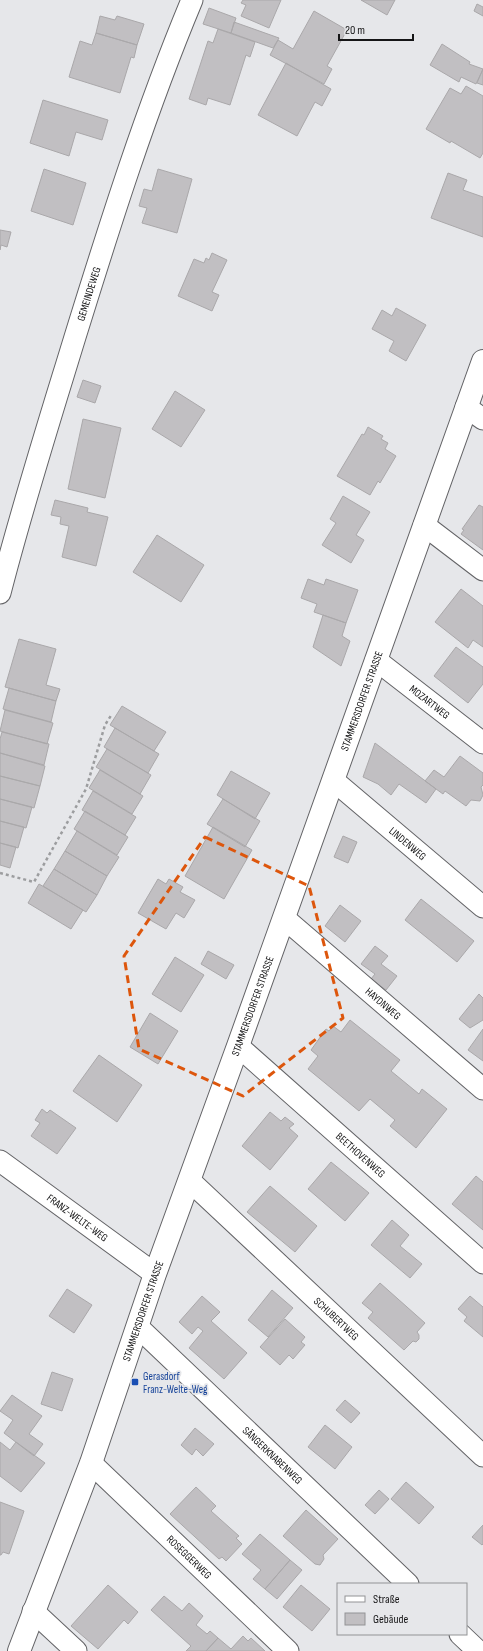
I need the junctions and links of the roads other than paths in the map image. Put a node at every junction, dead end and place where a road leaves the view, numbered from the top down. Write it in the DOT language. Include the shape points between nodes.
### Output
graph roads {
  1 [pos="192,0"];
  2 [pos="483,361"];
  3 [pos="475,413"];
  4 [pos="424,525"];
  5 [pos="483,570"];
  6 [pos="0,593"];
  7 [pos="376,660"];
  8 [pos="483,743"];
  9 [pos="333,780"];
  10 [pos="483,907"];
  11 [pos="284,918"];
  12 [pos="238,1046"];
  13 [pos="483,1089"];
  14 [pos="0,1161"];
  15 [pos="190,1181"];
  16 [pos="483,1263"];
  17 [pos="155,1274"];
  18 [pos="138,1327"];
  19 [pos="483,1456"];
  20 [pos="91,1463"];
  21 [pos="407,1583"];
  22 [pos="33,1611"];
  23 [pos="461,1635"];
  24 [pos="19,1651"];
  25 [pos="76,1651"];
  26 [pos="288,1651"];
  27 [pos="478,1651"];
  1 -- 6 [label="street, GEMEINDEWEG" via="166,63 113,214 21,513"];
  2 -- 3 [label="main road, STAMMERSDORFER STRASSE"];
  3 -- 4 [label="main road, STAMMERSDORFER STRASSE"];
  4 -- 5 [label="street"];
  4 -- 7 [label="main road, STAMMERSDORFER STRASSE"];
  7 -- 8 [label="street, MOZARTWEG"];
  7 -- 9 [label="main road, STAMMERSDORFER STRASSE"];
  9 -- 10 [label="street, LINDENWEG"];
  9 -- 11 [label="main road, STAMMERSDORFER STRASSE"];
  11 -- 12 [label="main road, STAMMERSDORFER STRASSE"];
  11 -- 13 [label="street, HAYDNWEG"];
  12 -- 15 [label="main road, STAMMERSDORFER STRASSE"];
  12 -- 16 [label="street, BEETHOVENWEG"];
  14 -- 17 [label="street, FRANZ-WELTE-WEG"];
  15 -- 17 [label="main road, STAMMERSDORFER STRASSE"];
  15 -- 19 [label="street, SCHUBERTWEG"];
  17 -- 18 [label="main road, STAMMERSDORFER STRASSE"];
  18 -- 20 [label="main road, STAMMERSDORFER STRASSE"];
  18 -- 21 [label="street, SÄNGERKNABENWEG"];
  20 -- 22 [label="main road, STAMMERSDORFER STRASSE"];
  20 -- 26 [label="street, ROSEGGERWEG"];
  22 -- 24 [label="main road, STAMMERSDORFER STRASSE"];
  22 -- 25 [label="street"];
  23 -- 27 [label="street"];
}
